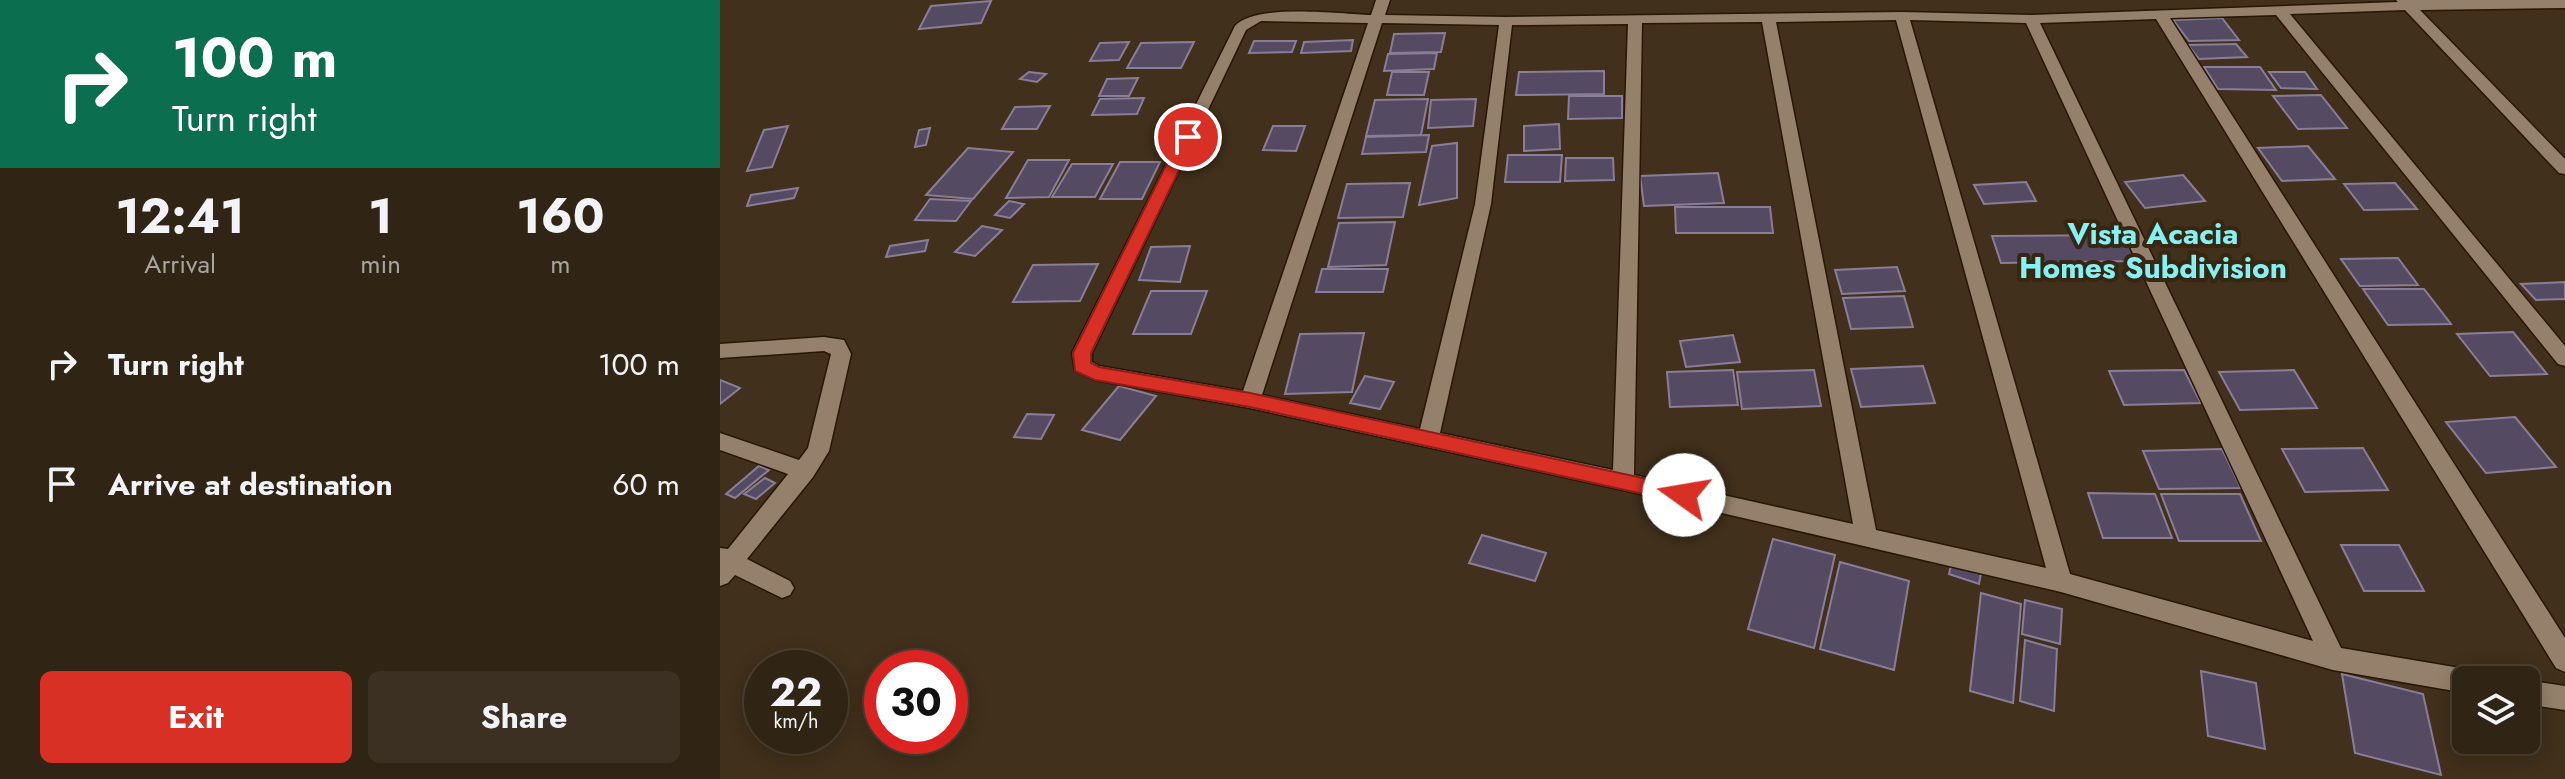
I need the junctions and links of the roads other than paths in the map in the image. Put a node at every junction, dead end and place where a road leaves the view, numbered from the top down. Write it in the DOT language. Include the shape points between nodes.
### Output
graph roads {
  1 [pos="2406,3"];
  2 [pos="2565,4"];
  3 [pos="1381,9"];
  4 [pos="2280,11"];
  5 [pos="2161,15"];
  6 [pos="1902,16"];
  7 [pos="1768,17"];
  8 [pos="2031,19"];
  9 [pos="1635,20"];
  10 [pos="1506,21"];
  11 [pos="2565,169"];
  12 [pos="720,351"];
  13 [pos="2565,359"];
  14 [pos="1250,400"];
  15 [pos="1428,440"];
  16 [pos="720,441"];
  17 [pos="805,471"];
  18 [pos="1623,481"];
  19 [pos="1866,536"];
  20 [pos="724,565"];
  21 [pos="2061,582"];
  22 [pos="782,588"];
  23 [pos="2333,658"];
  24 [pos="2565,660"];
  25 [pos="2452,679"];
  26 [pos="2540,694"];
  27 [pos="2565,698"];
  1 -- 2 [label="street"];
  1 -- 4 [label="street"];
  1 -- 11 [label="street"];
  3 -- 10 [label="street"];
  3 -- 14 [label="street"];
  3 -- 14 [label="street" via="1246,22 1082,353 1082,366 1095,373"];
  4 -- 5 [label="street"];
  4 -- 13 [label="street"];
  5 -- 8 [label="street"];
  5 -- 24 [label="street"];
  6 -- 7 [label="street"];
  6 -- 8 [label="street"];
  6 -- 21 [label="street"];
  7 -- 9 [label="street"];
  7 -- 19 [label="street"];
  8 -- 23 [label="street"];
  9 -- 10 [label="street"];
  9 -- 18 [label="street"];
  10 -- 15 [label="street" via="1483,204"];
  12 -- 17 [label="street" via="837,345 841,354 818,451"];
  14 -- 15 [label="street"];
  15 -- 18 [label="street"];
  16 -- 17 [label="street"];
  17 -- 20 [label="street"];
  18 -- 19 [label="street"];
  19 -- 21 [label="street"];
  20 -- 22 [label="street"];
  21 -- 23 [label="street"];
  23 -- 25 [label="street"];
  26 -- 27 [label="street"];
}
